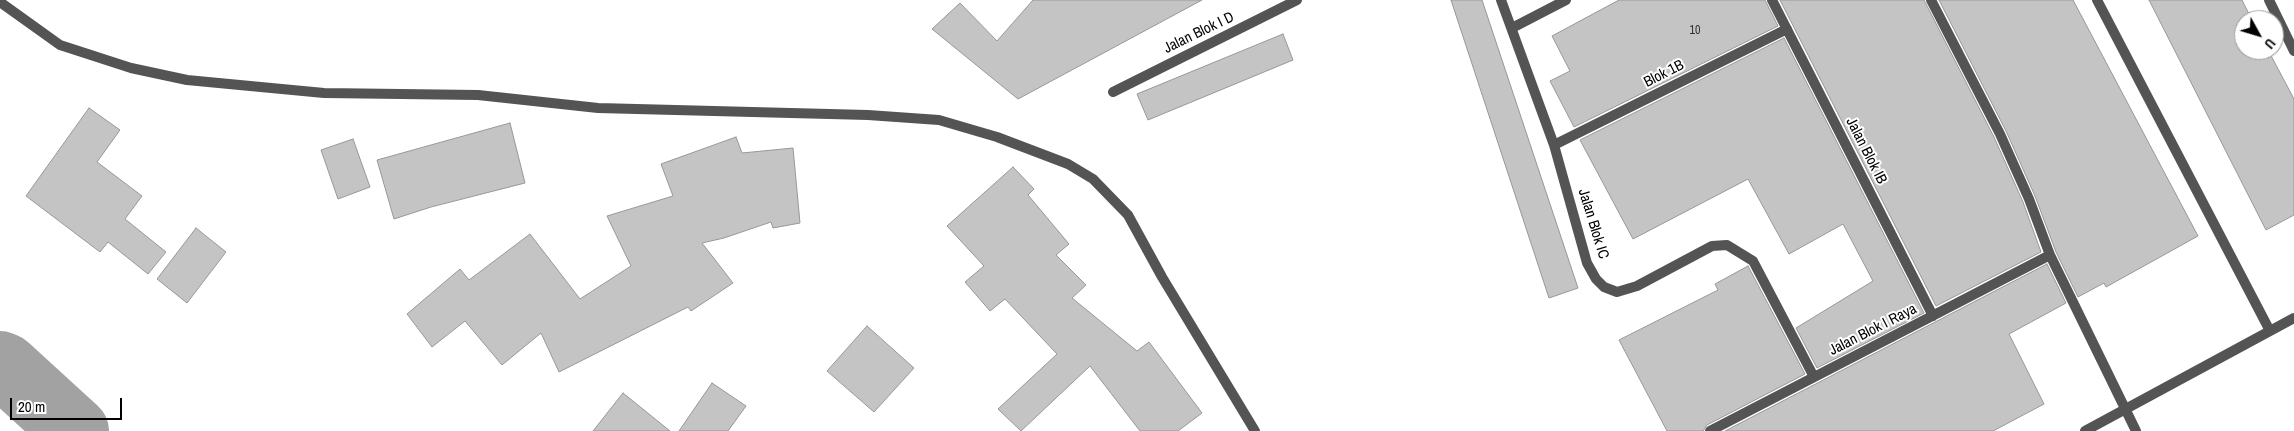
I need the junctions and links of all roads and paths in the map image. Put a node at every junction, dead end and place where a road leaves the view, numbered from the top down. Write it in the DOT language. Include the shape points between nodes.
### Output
graph roads {
  1 [pos="1305,0"];
  2 [pos="1501,0"];
  3 [pos="1566,0"];
  4 [pos="1772,0"];
  5 [pos="1932,0"];
  6 [pos="2097,0"];
  7 [pos="2269,0"];
  8 [pos="0,2"];
  9 [pos="1293,3"];
  10 [pos="1512,28"];
  11 [pos="1787,29"];
  12 [pos="2294,51"];
  13 [pos="1113,92"];
  14 [pos="1554,145"];
  15 [pos="2050,255"];
  16 [pos="1933,316"];
  17 [pos="2294,318"];
  18 [pos="2270,331"];
  19 [pos="1814,377"];
  20 [pos="2126,410"];
  21 [pos="1255,431"];
  22 [pos="1710,431"];
  23 [pos="2085,431"];
  24 [pos="2136,431"];
  1 -- 9 [label="street, Jalan Blok I D"];
  2 -- 10 [label="street, Jalan Blok IC"];
  3 -- 10 [label="street"];
  4 -- 11 [label="street, Jalan Blok IB"];
  5 -- 15 [label="street" via="2000,134"];
  6 -- 18 [label="street"];
  7 -- 12 [label="street"];
  8 -- 21 [label="street" via="60,45 131,68 187,80 324,93 478,94 598,108 939,120 998,137 1068,164 1093,179 1128,215 1162,278"];
  9 -- 13 [label="street, Jalan Blok I D"];
  10 -- 14 [label="street, Jalan Blok IC"];
  11 -- 14 [label="street, Blok 1B"];
  11 -- 16 [label="street, Jalan Blok IB"];
  14 -- 19 [label="street, Jalan Blok IC" via="1587,263 1604,287 1617,292 1637,286 1712,246 1727,245 1752,261"];
  15 -- 16 [label="street, Jalan Blok I Raya"];
  15 -- 20 [label="street"];
  16 -- 19 [label="street, Jalan Blok I Raya"];
  17 -- 18 [label="street"];
  18 -- 20 [label="street"];
  19 -- 22 [label="street, Jalan Blok I Raya"];
  20 -- 23 [label="street"];
  20 -- 24 [label="street"];
}
